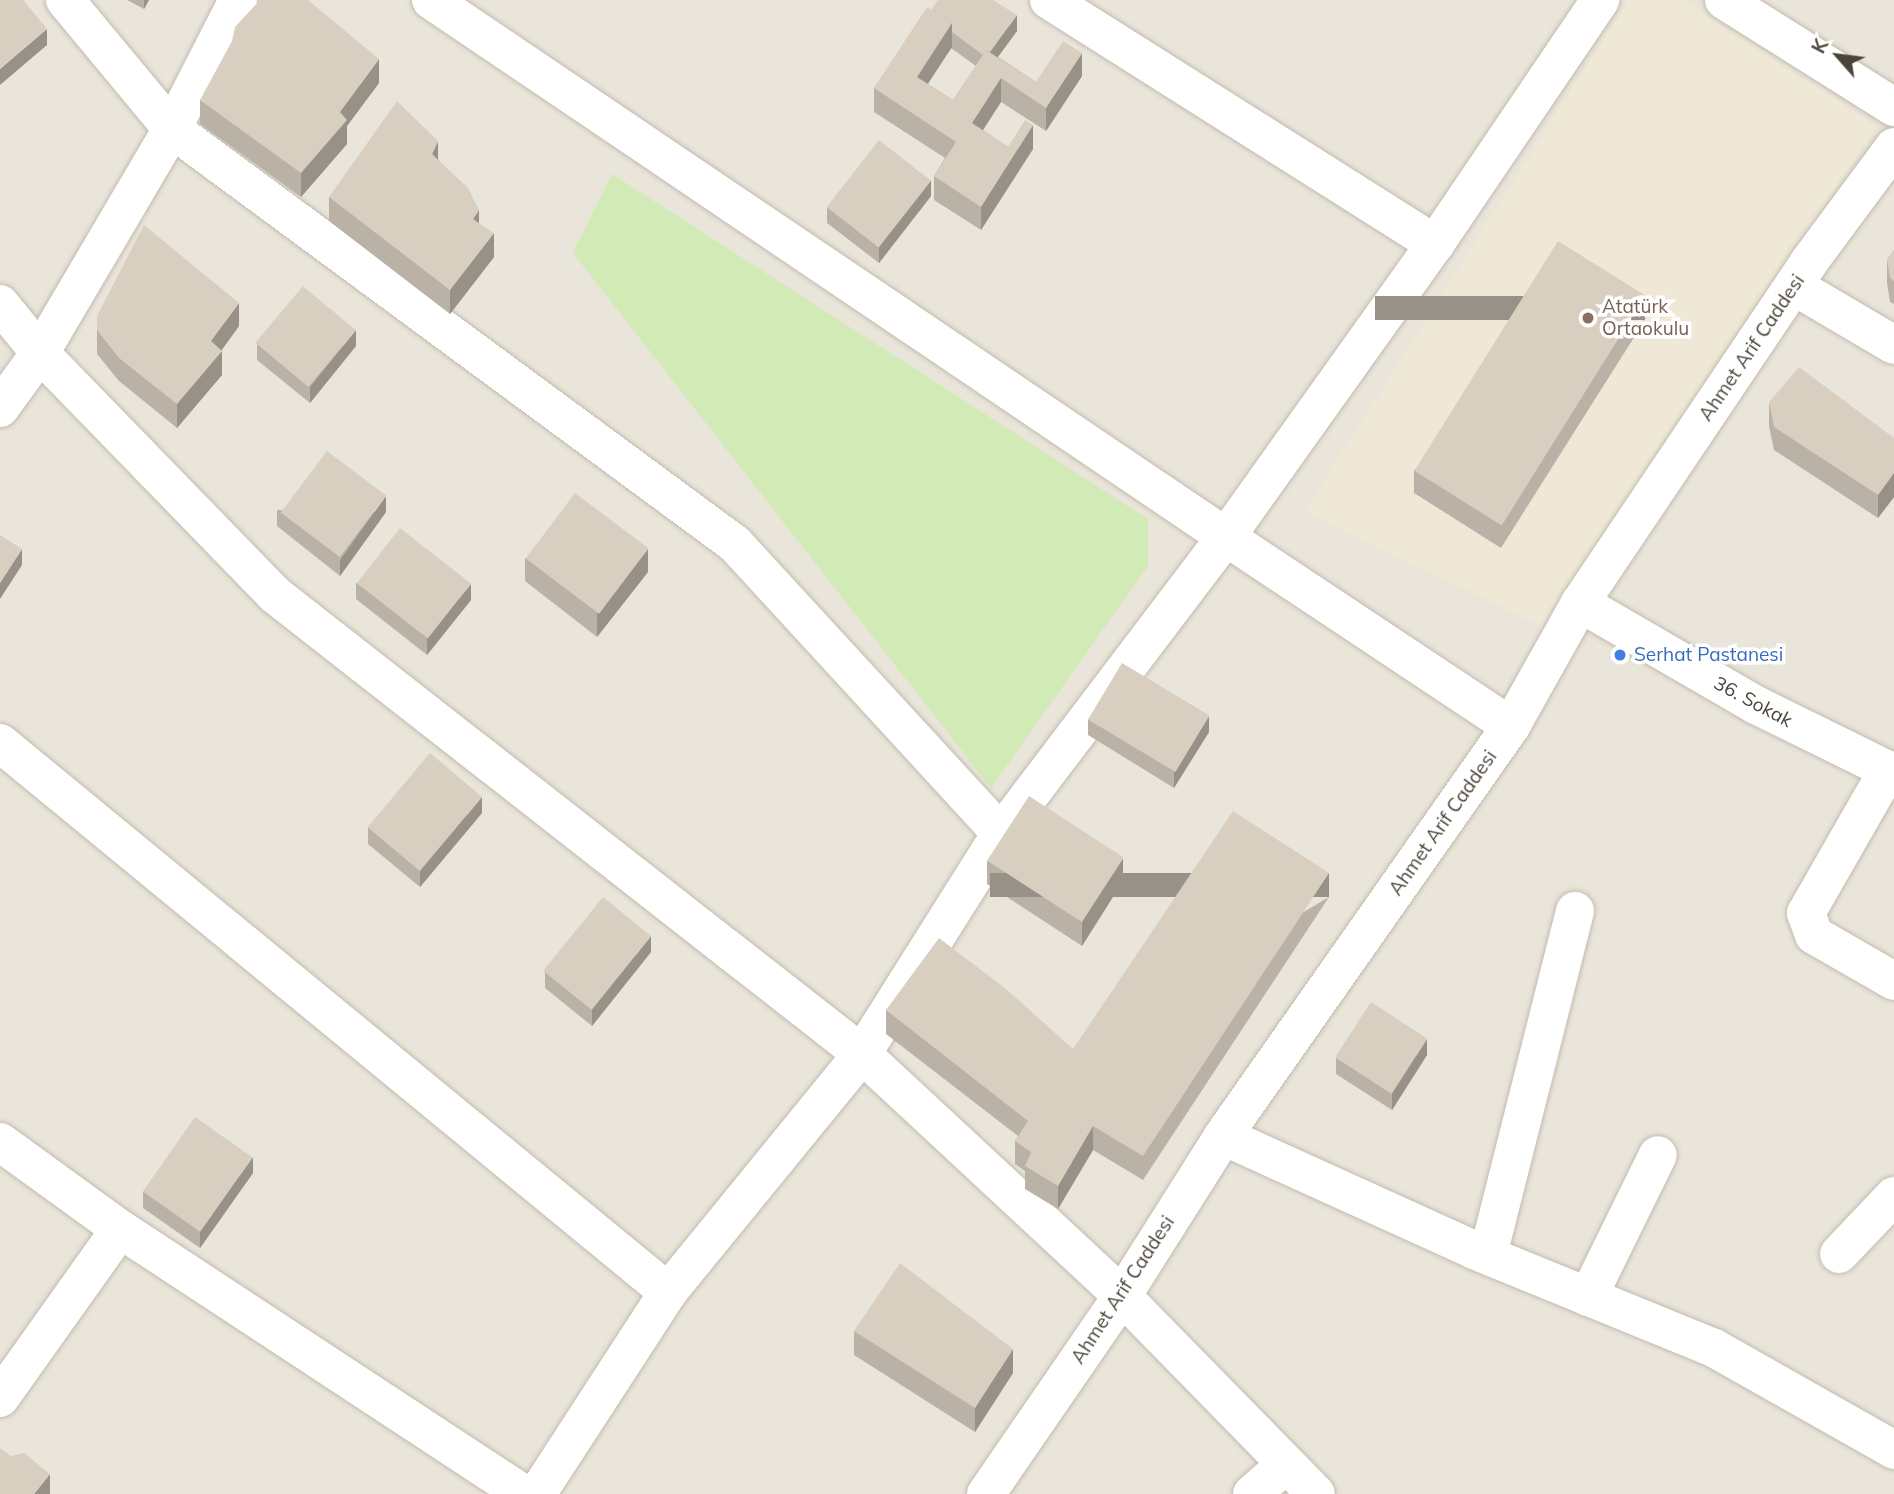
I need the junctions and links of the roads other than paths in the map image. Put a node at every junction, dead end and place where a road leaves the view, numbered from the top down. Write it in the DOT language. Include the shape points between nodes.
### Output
graph roads {
  1 [pos="65,0"];
  2 [pos="238,0"];
  3 [pos="431,0"];
  4 [pos="1049,0"];
  5 [pos="1600,0"];
  6 [pos="1724,0"];
  7 [pos="1894,107"];
  8 [pos="172,129"];
  9 [pos="1894,147"];
  10 [pos="1435,244"];
  11 [pos="1794,286"];
  12 [pos="0,304"];
  13 [pos="1894,345"];
  14 [pos="40,354"];
  15 [pos="0,408"];
  16 [pos="1226,537"];
  17 [pos="1580,604"];
  18 [pos="1511,726"];
  19 [pos="0,743"];
  20 [pos="1891,771"];
  21 [pos="1001,832"];
  22 [pos="1575,911"];
  23 [pos="1894,981"];
  24 [pos="862,1054"];
  25 [pos="1223,1136"];
  26 [pos="0,1142"];
  27 [pos="1658,1155"];
  28 [pos="1894,1196"];
  29 [pos="120,1229"];
  30 [pos="1839,1254"];
  31 [pos="1488,1255"];
  32 [pos="668,1292"];
  33 [pos="1122,1296"];
  34 [pos="1588,1297"];
  35 [pos="0,1398"];
  36 [pos="1894,1450"];
  37 [pos="1285,1465"];
  38 [pos="524,1494"];
  39 [pos="537,1494"];
  40 [pos="986,1494"];
  41 [pos="1252,1494"];
  42 [pos="1316,1494"];
  1 -- 8 [label="street"];
  2 -- 8 [label="street"];
  3 -- 16 [label="street"];
  4 -- 10 [label="street"];
  5 -- 10 [label="street"];
  6 -- 7 [label="street"];
  8 -- 14 [label="street"];
  8 -- 21 [label="street" via="735,544"];
  9 -- 11 [label="street, Ahmet Arif Caddesi"];
  10 -- 16 [label="street"];
  11 -- 13 [label="street"];
  11 -- 17 [label="street, Ahmet Arif Caddesi"];
  12 -- 14 [label="street"];
  14 -- 15 [label="street"];
  14 -- 24 [label="street" via="274,594"];
  16 -- 18 [label="street"];
  16 -- 21 [label="street"];
  17 -- 18 [label="street, Ahmet Arif Caddesi"];
  17 -- 20 [label="street, 36. Sokak" via="1756,705"];
  18 -- 25 [label="street, Ahmet Arif Caddesi"];
  19 -- 32 [label="street"];
  20 -- 23 [label="street" via="1806,913 1814,935"];
  21 -- 24 [label="street"];
  22 -- 31 [label="street"];
  24 -- 32 [label="street"];
  24 -- 33 [label="street"];
  25 -- 31 [label="street"];
  25 -- 33 [label="street, Ahmet Arif Caddesi"];
  26 -- 29 [label="street"];
  27 -- 34 [label="street"];
  28 -- 30 [label="street"];
  29 -- 35 [label="street"];
  29 -- 38 [label="street"];
  31 -- 34 [label="street"];
  32 -- 39 [label="street"];
  33 -- 37 [label="street"];
  33 -- 40 [label="street, Ahmet Arif Caddesi"];
  34 -- 36 [label="street" via="1714,1348"];
  37 -- 41 [label="street"];
  37 -- 42 [label="street"];
}
